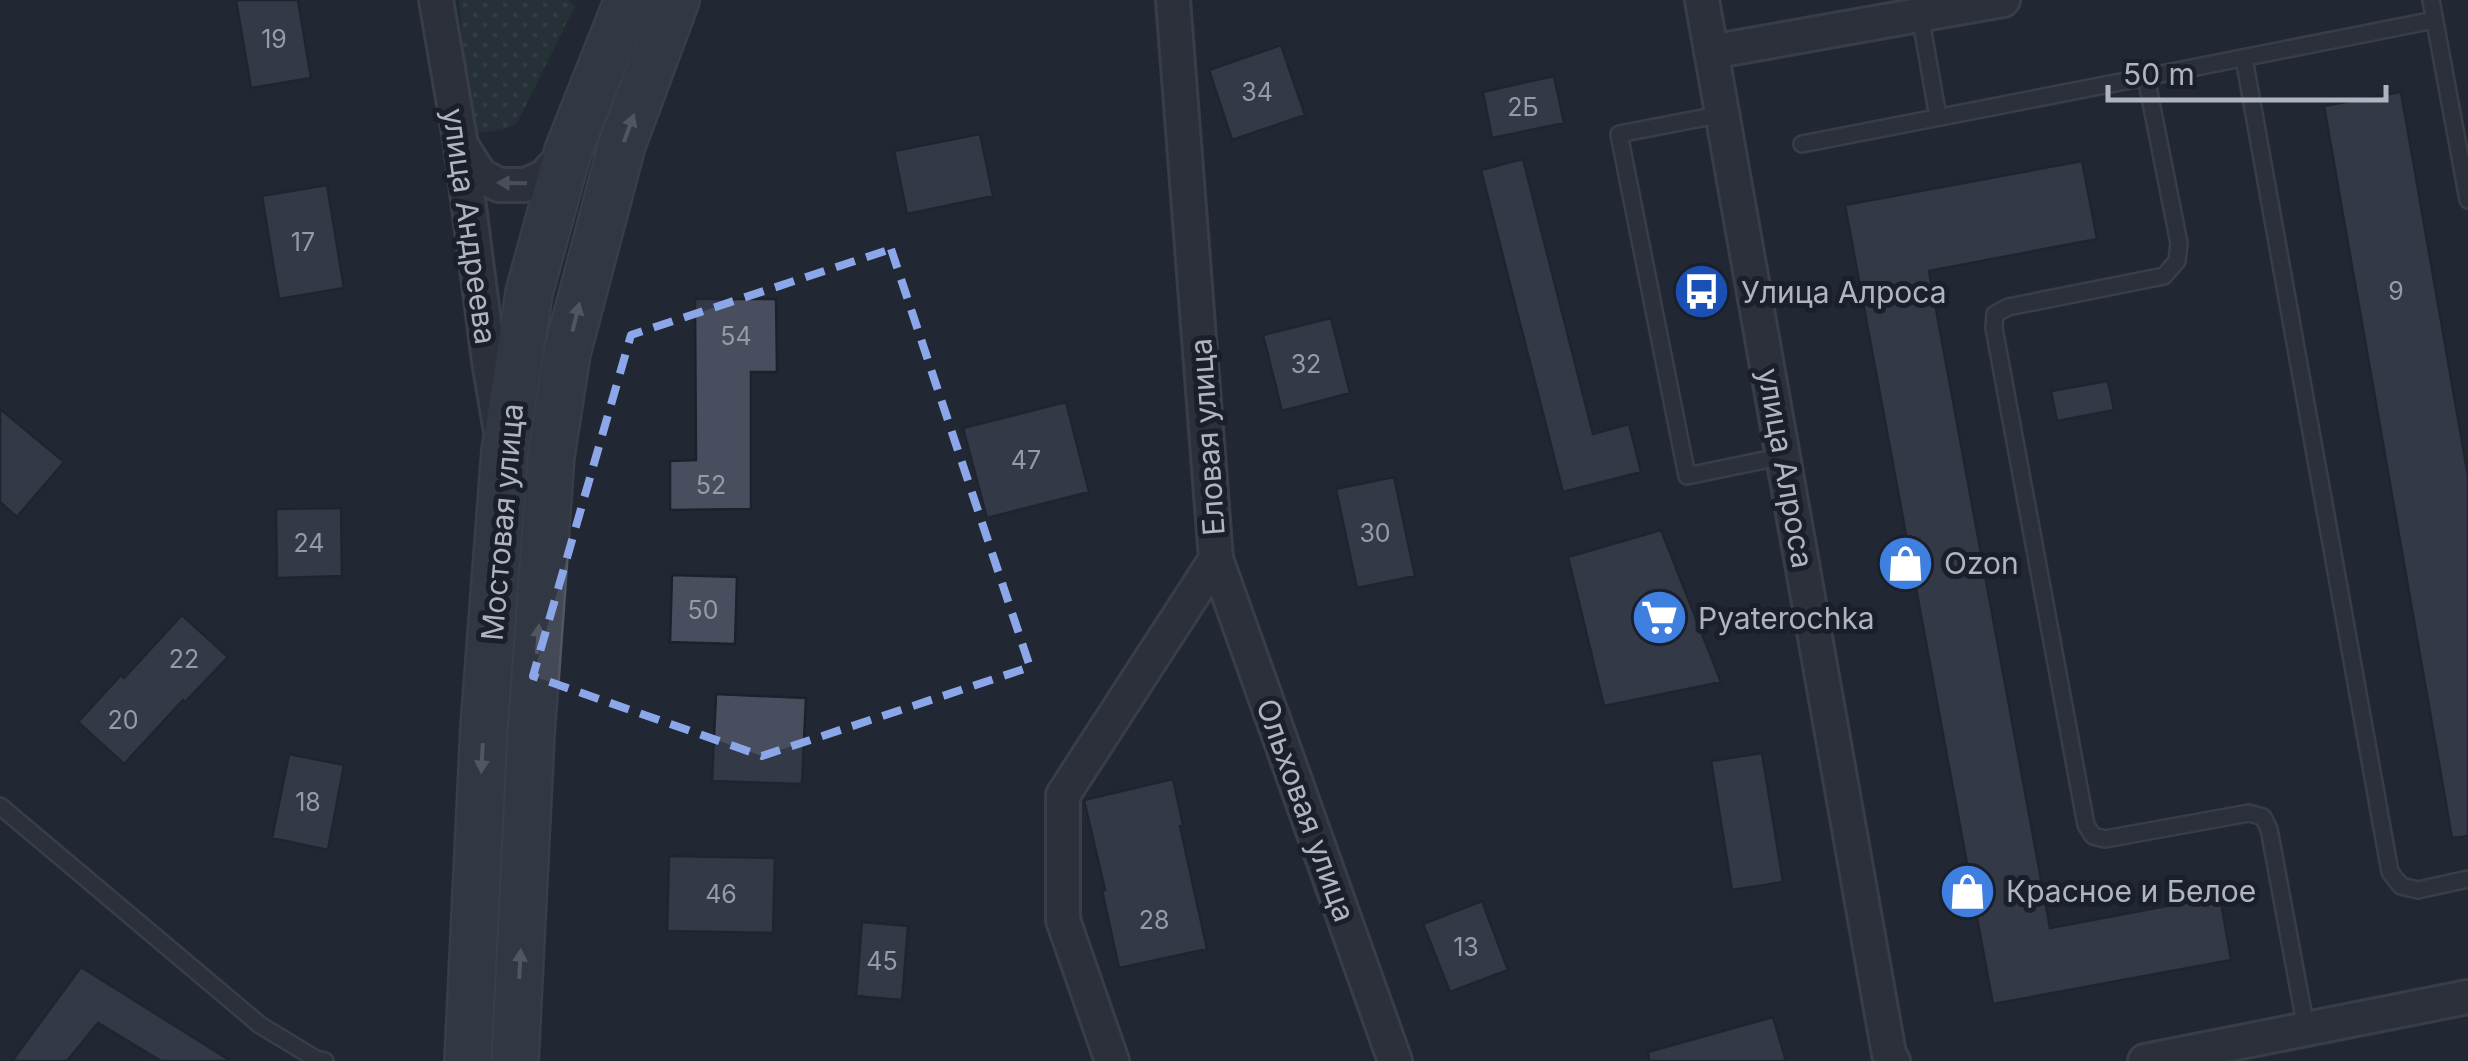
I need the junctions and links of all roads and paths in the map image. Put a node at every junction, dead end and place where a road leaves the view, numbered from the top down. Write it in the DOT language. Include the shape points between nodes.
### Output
graph roads {
  1 [pos="436,0"];
  2 [pos="628,0"];
  3 [pos="676,0"];
  4 [pos="1173,0"];
  5 [pos="1702,0"];
  6 [pos="2003,0"];
  7 [pos="2430,0"];
  8 [pos="1920,15"];
  9 [pos="2434,20"];
  10 [pos="1711,52"];
  11 [pos="2244,58"];
  12 [pos="2146,77"];
  13 [pos="1723,114"];
  14 [pos="1938,117"];
  15 [pos="1802,144"];
  16 [pos="461,145"];
  17 [pos="568,151"];
  18 [pos="2468,200"];
  19 [pos="504,452"];
  20 [pos="1784,456"];
  21 [pos="1216,559"];
  22 [pos="0,806"];
  23 [pos="2468,879"];
  24 [pos="2468,997"];
  25 [pos="2306,1028"];
  26 [pos="1891,1057"];
  27 [pos="326,1061"];
  28 [pos="468,1061"];
  29 [pos="515,1061"];
  30 [pos="1112,1061"];
  31 [pos="1395,1061"];
  32 [pos="2144,1061"];
  1 -- 16 [label="street, улица Андреева"];
  2 -- 17 [label="main road, Мостовая улица"];
  29 -- 3 [label="main road, Мостовая улица, one-way" via="551,456 567,353 622,145"];
  4 -- 21 [label="street, Еловая улица"];
  5 -- 10 [label="street, улица Алроса"];
  6 -- 8 [label="street"];
  7 -- 9 [label="lane"];
  8 -- 10 [label="street"];
  8 -- 14 [label="lane"];
  9 -- 11 [label="lane"];
  9 -- 18 [label="lane"];
  10 -- 13 [label="street, улица Алроса"];
  11 -- 12 [label="lane"];
  11 -- 23 [label="lane" via="2390,872 2401,886 2418,890"];
  12 -- 14 [label="lane"];
  12 -- 25 [label="lane" via="2177,261 2164,276 2008,307 1994,314 1994,328 2086,825 2093,836 2105,838 2249,813 2263,817"];
  13 -- 20 [label="street, улица Алроса"];
  13 -- 20 [label="lane" via="1619,134 1686,476"];
  14 -- 15 [label="lane"];
  17 -- 16 [label="street, one-way" via="544,178 498,185 480,174"];
  16 -- 19 [label="street, улица Андреева"];
  17 -- 19 [label="main road, Мостовая улица" via="529,293"];
  19 -- 28 [label="main road, Мостовая улица, one-way"];
  20 -- 26 [label="street, улица Алроса"];
  21 -- 30 [label="street, Еловая улица" via="1063,796 1063,920"];
  21 -- 31 [label="street, Ольховая улица"];
  22 -- 27 [label="lane" via="260,1025"];
  24 -- 25 [label="street"];
  25 -- 32 [label="street"];
}
